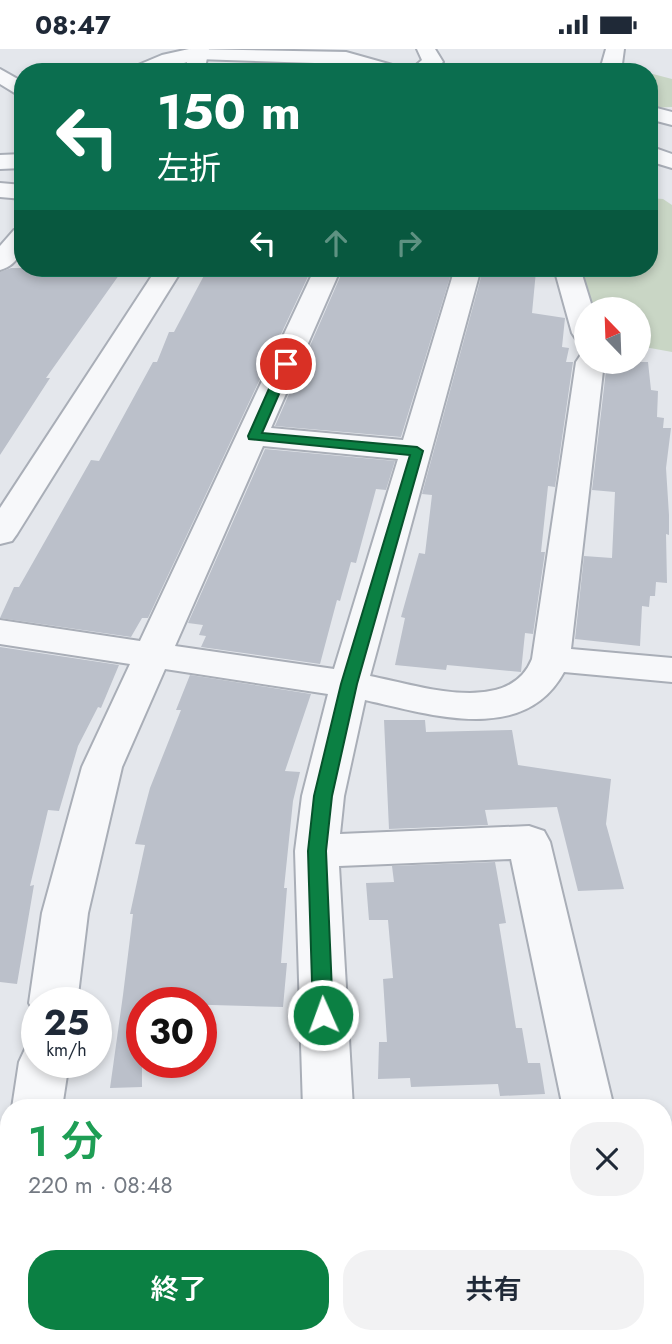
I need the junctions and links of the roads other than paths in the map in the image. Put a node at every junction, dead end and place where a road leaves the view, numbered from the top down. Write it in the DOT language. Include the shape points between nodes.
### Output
graph roads {
  1 [pos="197,58"];
  2 [pos="323,59"];
  3 [pos="159,63"];
  4 [pos="369,63"];
  5 [pos="14,246"];
  6 [pos="0,262"];
  7 [pos="164,277"];
  8 [pos="324,277"];
  9 [pos="465,277"];
  10 [pos="569,277"];
  11 [pos="575,297"];
  12 [pos="588,375"];
  13 [pos="254,436"];
  14 [pos="417,451"];
  15 [pos="0,534"];
  16 [pos="0,632"];
  17 [pos="153,657"];
  18 [pos="551,659"];
  19 [pos="672,670"];
  20 [pos="349,684"];
  21 [pos="317,851"];
  22 [pos="54,987"];
  23 [pos="42,1078"];
  24 [pos="38,1099"];
  25 [pos="328,1099"];
  26 [pos="587,1099"];
  1 -- 2 [label="street"];
  1 -- 3 [label="street"];
  2 -- 4 [label="street"];
  5 -- 6 [label="street"];
  7 -- 15 [label="street"];
  8 -- 13 [label="street"];
  9 -- 14 [label="street"];
  10 -- 11 [label="street"];
  12 -- 18 [label="street"];
  13 -- 14 [label="street"];
  13 -- 17 [label="street"];
  14 -- 20 [label="street"];
  16 -- 17 [label="street"];
  17 -- 20 [label="street"];
  17 -- 22 [label="street" via="102,767 65,913"];
  18 -- 19 [label="street"];
  18 -- 20 [label="street" via="545,677 532,692 505,703 477,706"];
  20 -- 21 [label="street" via="323,796"];
  21 -- 25 [label="street"];
  21 -- 26 [label="street" via="529,842"];
  23 -- 24 [label="street"];
}
